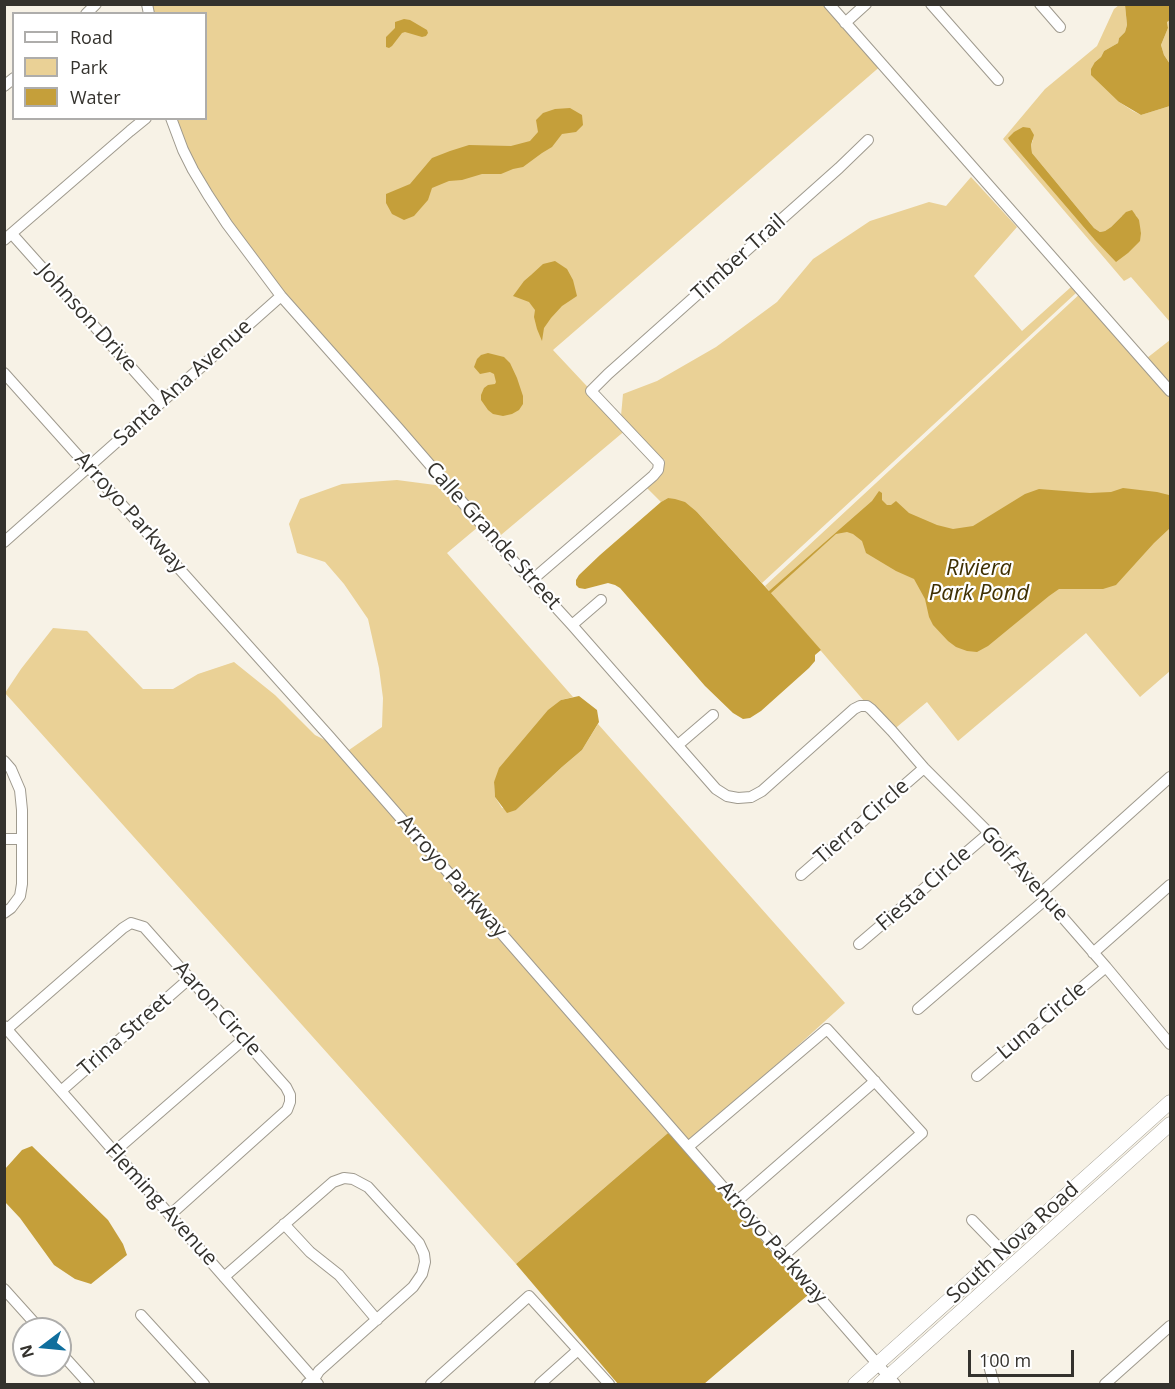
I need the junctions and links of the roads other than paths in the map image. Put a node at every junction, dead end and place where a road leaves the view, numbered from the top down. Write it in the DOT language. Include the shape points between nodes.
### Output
graph roads {
  1 [pos="830,4"];
  2 [pos="866,4"];
  3 [pos="931,4"];
  4 [pos="1040,4"];
  5 [pos="846,23"];
  6 [pos="1060,27"];
  7 [pos="998,80"];
  8 [pos="144,120"];
  9 [pos="172,120"];
  10 [pos="868,140"];
  11 [pos="8,237"];
  12 [pos="281,296"];
  13 [pos="4,373"];
  14 [pos="1170,391"];
  15 [pos="162,402"];
  16 [pos="89,467"];
  17 [pos="4,542"];
  18 [pos="532,580"];
  19 [pos="601,600"];
  20 [pos="572,625"];
  21 [pos="872,709"];
  22 [pos="713,716"];
  23 [pos="678,745"];
  24 [pos="4,761"];
  25 [pos="924,768"];
  26 [pos="1170,777"];
  27 [pos="989,833"];
  28 [pos="4,839"];
  29 [pos="22,839"];
  30 [pos="801,875"];
  31 [pos="1170,885"];
  32 [pos="1043,896"];
  33 [pos="4,913"];
  34 [pos="859,944"];
  35 [pos="1094,953"];
  36 [pos="1106,966"];
  37 [pos="190,978"];
  38 [pos="918,1009"];
  39 [pos="6,1027"];
  40 [pos="243,1039"];
  41 [pos="1170,1044"];
  42 [pos="977,1076"];
  43 [pos="875,1081"];
  44 [pos="61,1091"];
  45 [pos="1170,1102"];
  46 [pos="1170,1124"];
  47 [pos="688,1147"];
  48 [pos="114,1152"];
  49 [pos="1100,1165"];
  50 [pos="1093,1193"];
  51 [pos="736,1202"];
  52 [pos="170,1215"];
  53 [pos="972,1220"];
  54 [pos="284,1224"];
  55 [pos="1004,1251"];
  56 [pos="783,1257"];
  57 [pos="224,1276"];
  58 [pos="1001,1276"];
  59 [pos="4,1289"];
  60 [pos="141,1315"];
  61 [pos="29,1317"];
  62 [pos="378,1320"];
  63 [pos="1170,1326"];
  64 [pos="578,1350"];
  65 [pos="988,1362"];
  66 [pos="877,1365"];
  67 [pos="72,1366"];
  68 [pos="888,1382"];
  69 [pos="313,1383"];
  70 [pos="88,1384"];
  71 [pos="204,1384"];
  72 [pos="431,1384"];
  73 [pos="540,1384"];
  74 [pos="609,1384"];
  75 [pos="855,1384"];
  76 [pos="994,1384"];
  77 [pos="1105,1384"];
  1 -- 5 [label="street"];
  2 -- 5 [label="street"];
  3 -- 7 [label="street"];
  4 -- 6 [label="street"];
  5 -- 14 [label="street"];
  8 -- 11 [label="street"];
  9 -- 12 [label="street, Calle Grande Street" via="192,170"];
  10 -- 18 [label="street, Timber Trail" via="591,391 659,462 658,470"];
  11 -- 15 [label="street, Johnson Drive"];
  12 -- 15 [label="street, Santa Ana Avenue"];
  12 -- 18 [label="street, Calle Grande Street"];
  13 -- 16 [label="street, Arroyo Parkway"];
  15 -- 16 [label="street, Santa Ana Avenue"];
  16 -- 17 [label="street, Santa Ana Avenue"];
  16 -- 47 [label="street, Arroyo Parkway"];
  18 -- 20 [label="street, Calle Grande Street"];
  19 -- 20 [label="street"];
  20 -- 23 [label="street, Calle Grande Street"];
  21 -- 23 [label="street, Calle Grande Street" via="860,706 854,710 751,797 727,796 716,789"];
  21 -- 25 [label="street, Golf Avenue"];
  22 -- 23 [label="street"];
  24 -- 29 [label="street" via="20,790"];
  25 -- 27 [label="street, Golf Avenue"];
  25 -- 30 [label="street, Tierra Circle"];
  26 -- 32 [label="street"];
  27 -- 32 [label="street, Golf Avenue"];
  27 -- 34 [label="street, Fiesta Circle"];
  28 -- 29 [label="street"];
  29 -- 33 [label="street" via="20,896"];
  31 -- 35 [label="street"];
  32 -- 35 [label="street, Golf Avenue"];
  32 -- 38 [label="street"];
  35 -- 36 [label="street, Golf Avenue"];
  36 -- 41 [label="street, Golf Avenue"];
  36 -- 42 [label="street, Luna Circle"];
  37 -- 39 [label="street, Aaron Circle" via="144,927 131,923"];
  37 -- 40 [label="street, Aaron Circle"];
  37 -- 44 [label="street, Trina Street"];
  39 -- 44 [label="street, Fleming Avenue"];
  40 -- 48 [label="street"];
  40 -- 52 [label="street, Aaron Circle" via="286,1087 290,1095 287,1110"];
  43 -- 47 [label="street" via="827,1029"];
  43 -- 51 [label="street"];
  43 -- 56 [label="street" via="922,1133"];
  44 -- 48 [label="street, Fleming Avenue"];
  45 -- 49 [label="main road, South Nova Road"];
  46 -- 50 [label="main road"];
  47 -- 51 [label="street, Arroyo Parkway"];
  48 -- 52 [label="street, Fleming Avenue"];
  49 -- 50 [label="main road"];
  49 -- 55 [label="main road, South Nova Road"];
  50 -- 58 [label="main road"];
  51 -- 56 [label="street, Arroyo Parkway"];
  52 -- 57 [label="street, Fleming Avenue"];
  53 -- 55 [label="street"];
  54 -- 57 [label="street"];
  54 -- 62 [label="street" via="339,1275"];
  54 -- 62 [label="street" via="333,1182 353,1179 368,1186 419,1243 424,1254 422,1274 413,1287"];
  55 -- 58 [label="main road"];
  55 -- 66 [label="main road, South Nova Road"];
  56 -- 66 [label="street, Arroyo Parkway"];
  57 -- 69 [label="street, Fleming Avenue"];
  58 -- 68 [label="main road"];
  59 -- 61 [label="street"];
  60 -- 71 [label="street"];
  62 -- 69 [label="street" via="319,1371"];
  63 -- 77 [label="street"];
  64 -- 72 [label="street" via="529,1296"];
  64 -- 73 [label="street"];
  64 -- 74 [label="street"];
  65 -- 76 [label="street"];
  66 -- 68 [label="street, Arroyo Parkway"];
  66 -- 75 [label="main road, South Nova Road"];
  67 -- 70 [label="street"];
}
